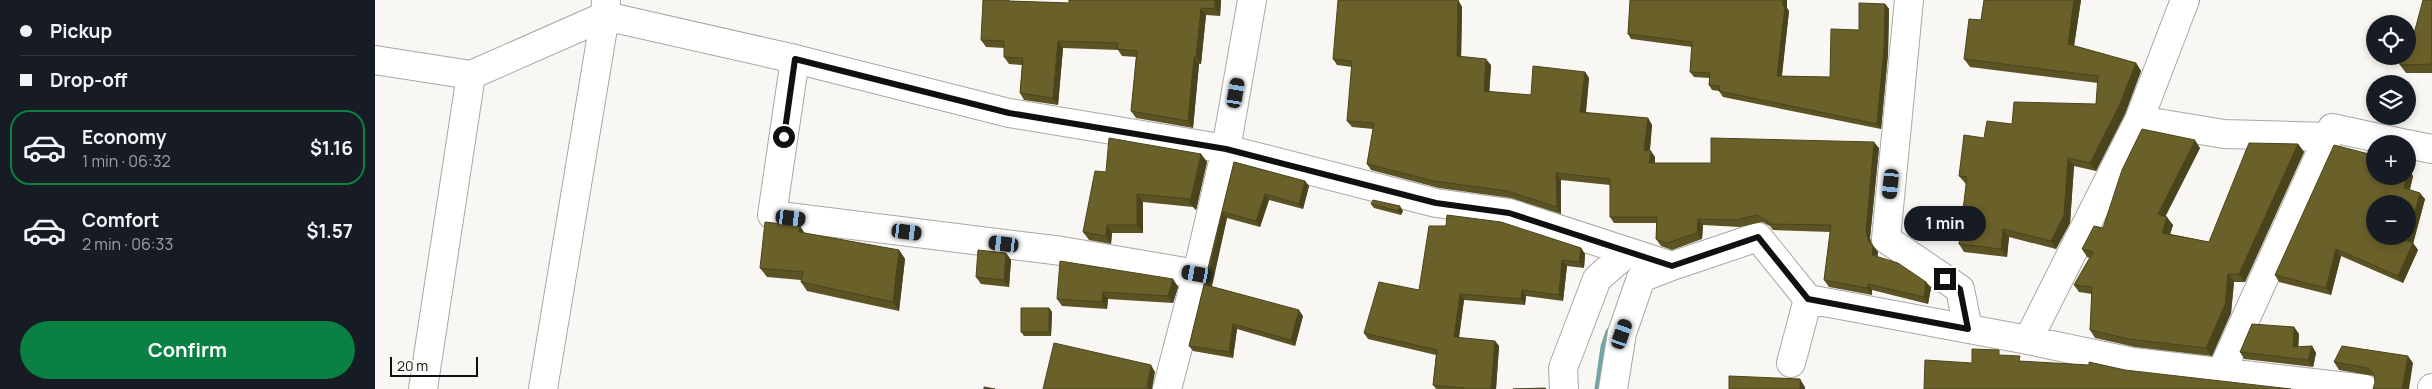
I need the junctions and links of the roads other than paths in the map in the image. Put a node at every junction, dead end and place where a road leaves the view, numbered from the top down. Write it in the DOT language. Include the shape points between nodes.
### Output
graph roads {
  1 [pos="1252,0"];
  2 [pos="1909,0"];
  3 [pos="2185,0"];
  4 [pos="606,8"];
  5 [pos="795,59"];
  6 [pos="375,60"];
  7 [pos="471,75"];
  8 [pos="2139,120"];
  9 [pos="2366,135"];
  10 [pos="2328,137"];
  11 [pos="2416,146"];
  12 [pos="1226,149"];
  13 [pos="2432,149"];
  14 [pos="1628,252"];
  15 [pos="1672,266"];
  16 [pos="1197,274"];
  17 [pos="1808,299"];
  18 [pos="1968,329"];
  19 [pos="2028,340"];
  20 [pos="1791,363"];
  21 [pos="2221,372"];
  22 [pos="423,389"];
  23 [pos="543,389"];
  24 [pos="1167,389"];
  25 [pos="1564,389"];
  26 [pos="1613,389"];
  27 [pos="2365,389"];
  1 -- 12 [label="street"];
  2 -- 18 [label="street" via="1886,239 1960,289"];
  3 -- 8 [label="street"];
  4 -- 5 [label="street"];
  4 -- 7 [label="street"];
  4 -- 23 [label="street"];
  5 -- 12 [label="street" via="1009,113"];
  5 -- 16 [label="street" via="772,215 1062,251"];
  6 -- 7 [label="street"];
  7 -- 22 [label="street"];
  8 -- 10 [label="street" via="2223,134"];
  8 -- 19 [label="street"];
  9 -- 10 [label="street" via="2332,128"];
  10 -- 21 [label="street"];
  11 -- 13 [label="street"];
  12 -- 14 [label="street" via="1436,203 1509,213"];
  12 -- 16 [label="street"];
  14 -- 15 [label="street"];
  14 -- 25 [label="street" via="1597,279 1563,368"];
  15 -- 17 [label="street" via="1758,237"];
  15 -- 26 [label="street" via="1641,278 1622,334"];
  16 -- 24 [label="street"];
  17 -- 18 [label="street"];
  17 -- 20 [label="street"];
  18 -- 19 [label="street"];
  19 -- 21 [label="street" via="2132,362"];
  21 -- 27 [label="street"];
}
